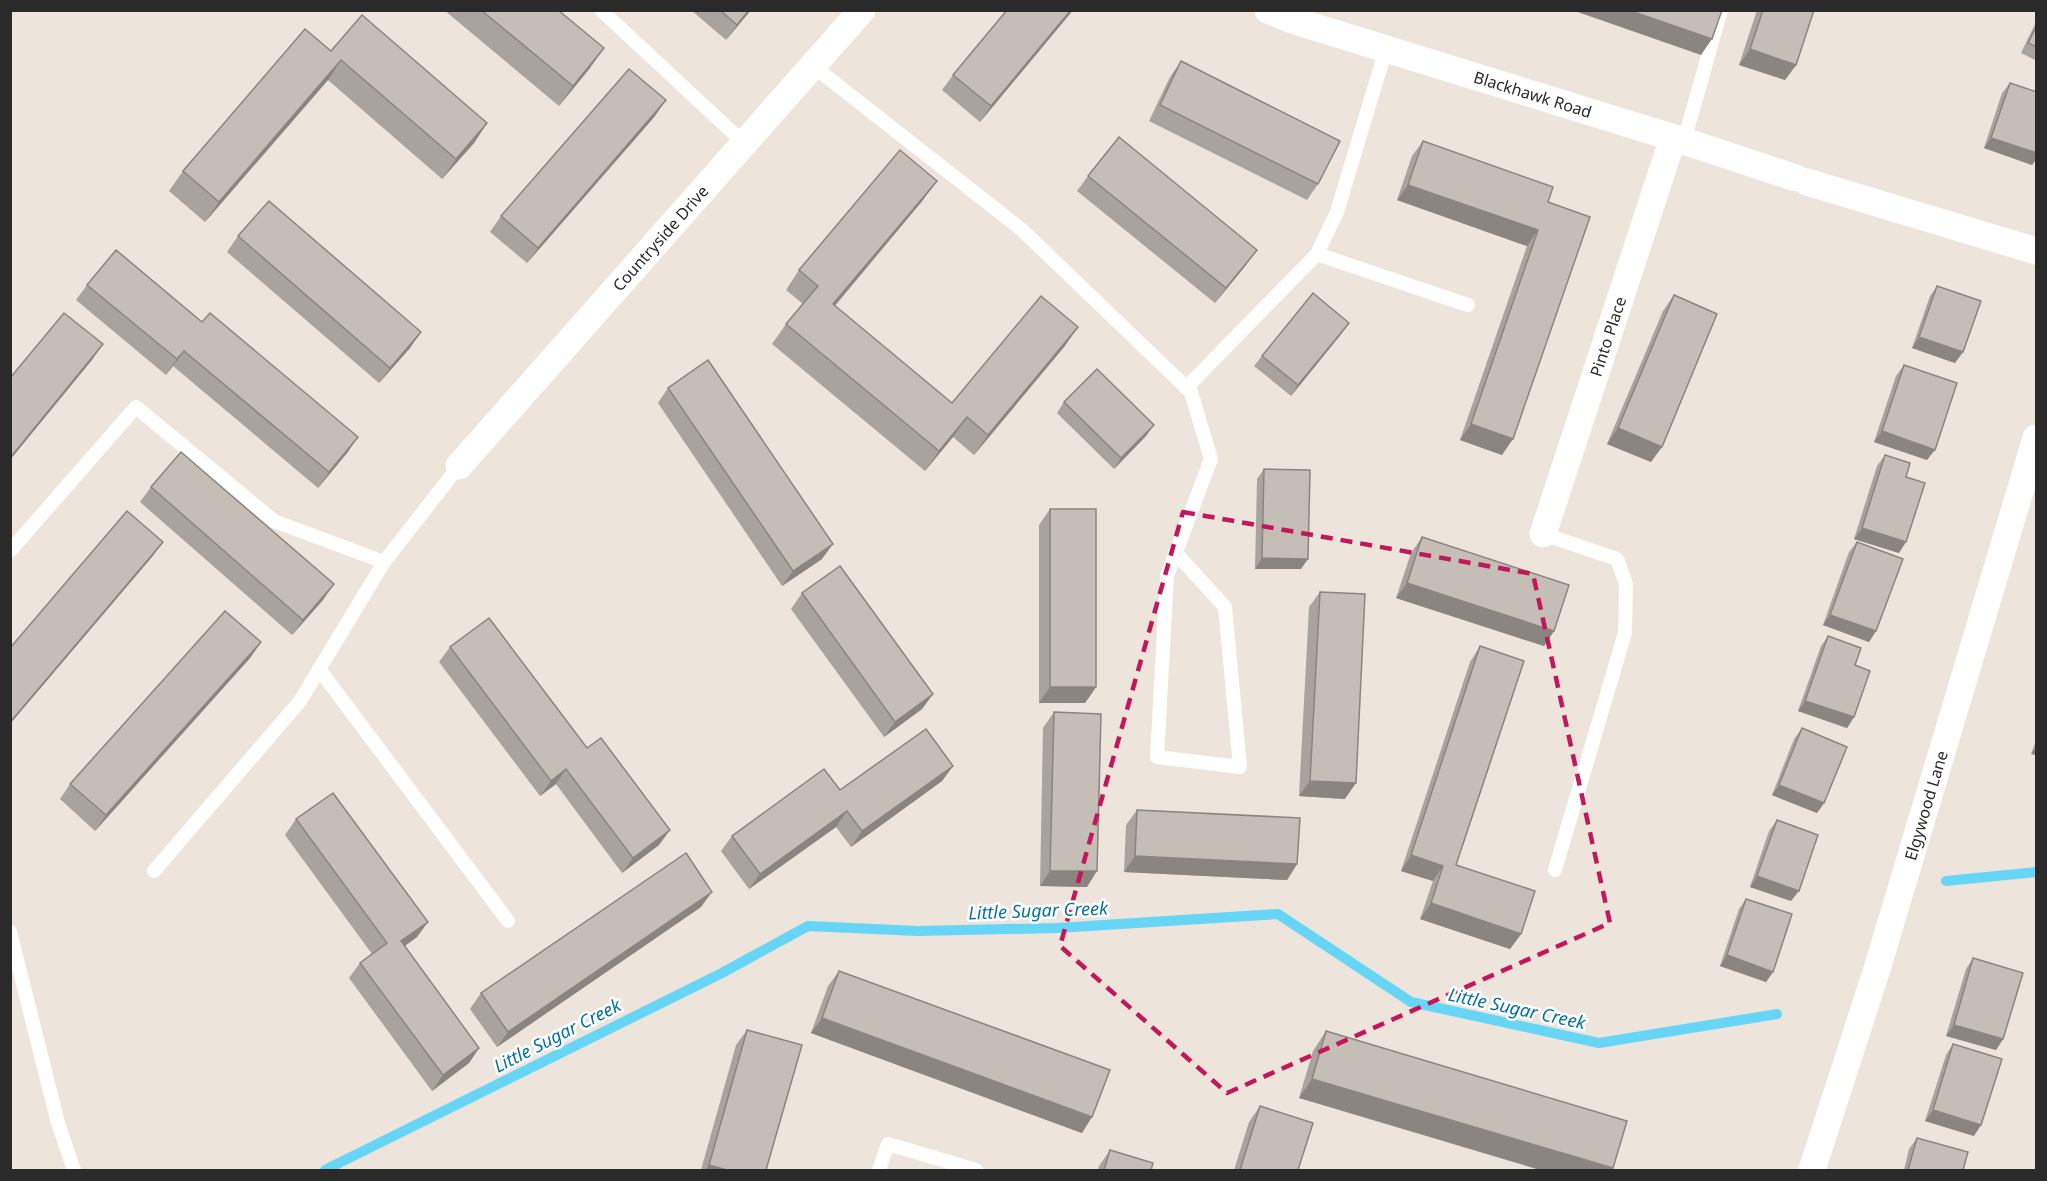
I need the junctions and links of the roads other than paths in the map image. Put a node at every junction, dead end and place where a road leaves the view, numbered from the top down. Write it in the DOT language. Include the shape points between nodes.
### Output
graph roads {
  1 [pos="601,10"];
  2 [pos="862,10"];
  3 [pos="1268,10"];
  4 [pos="1721,10"];
  5 [pos="1386,49"];
  6 [pos="813,66"];
  7 [pos="1678,139"];
  8 [pos="745,144"];
  9 [pos="2037,251"];
  10 [pos="1317,254"];
  11 [pos="1468,305"];
  12 [pos="1186,388"];
  13 [pos="2037,438"];
  14 [pos="459,466"];
  15 [pos="1543,534"];
  16 [pos="10,551"];
  17 [pos="1175,552"];
  18 [pos="384,562"];
  19 [pos="319,669"];
  20 [pos="1555,870"];
  21 [pos="154,871"];
  22 [pos="508,921"];
  23 [pos="10,932"];
  24 [pos="74,1170"];
  25 [pos="879,1170"];
  26 [pos="976,1170"];
  27 [pos="1812,1170"];
  1 -- 8 [label="lane"];
  2 -- 6 [label="street, Countryside Drive"];
  3 -- 5 [label="street, Blackhawk Road"];
  4 -- 7 [label="lane"];
  5 -- 7 [label="street, Blackhawk Road"];
  5 -- 10 [label="lane" via="1337,212"];
  6 -- 8 [label="street, Countryside Drive"];
  6 -- 12 [label="lane" via="1021,229"];
  7 -- 9 [label="street, Blackhawk Road"];
  7 -- 15 [label="street, Pinto Place"];
  8 -- 14 [label="street, Countryside Drive"];
  10 -- 11 [label="lane"];
  10 -- 12 [label="lane"];
  12 -- 17 [label="lane" via="1191,392 1211,459"];
  13 -- 27 [label="street, Elgywood Lane" via="1877,969"];
  14 -- 18 [label="lane"];
  15 -- 20 [label="lane" via="1617,559 1626,584 1625,633"];
  16 -- 18 [label="lane" via="136,406 274,521"];
  17 -- 17 [label="lane" via="1167,576 1157,757 1240,767 1225,607"];
  18 -- 19 [label="lane"];
  19 -- 21 [label="lane" via="300,701"];
  19 -- 22 [label="lane"];
  23 -- 24 [label="lane" via="58,1123"];
  25 -- 26 [label="lane" via="888,1144"];
}
